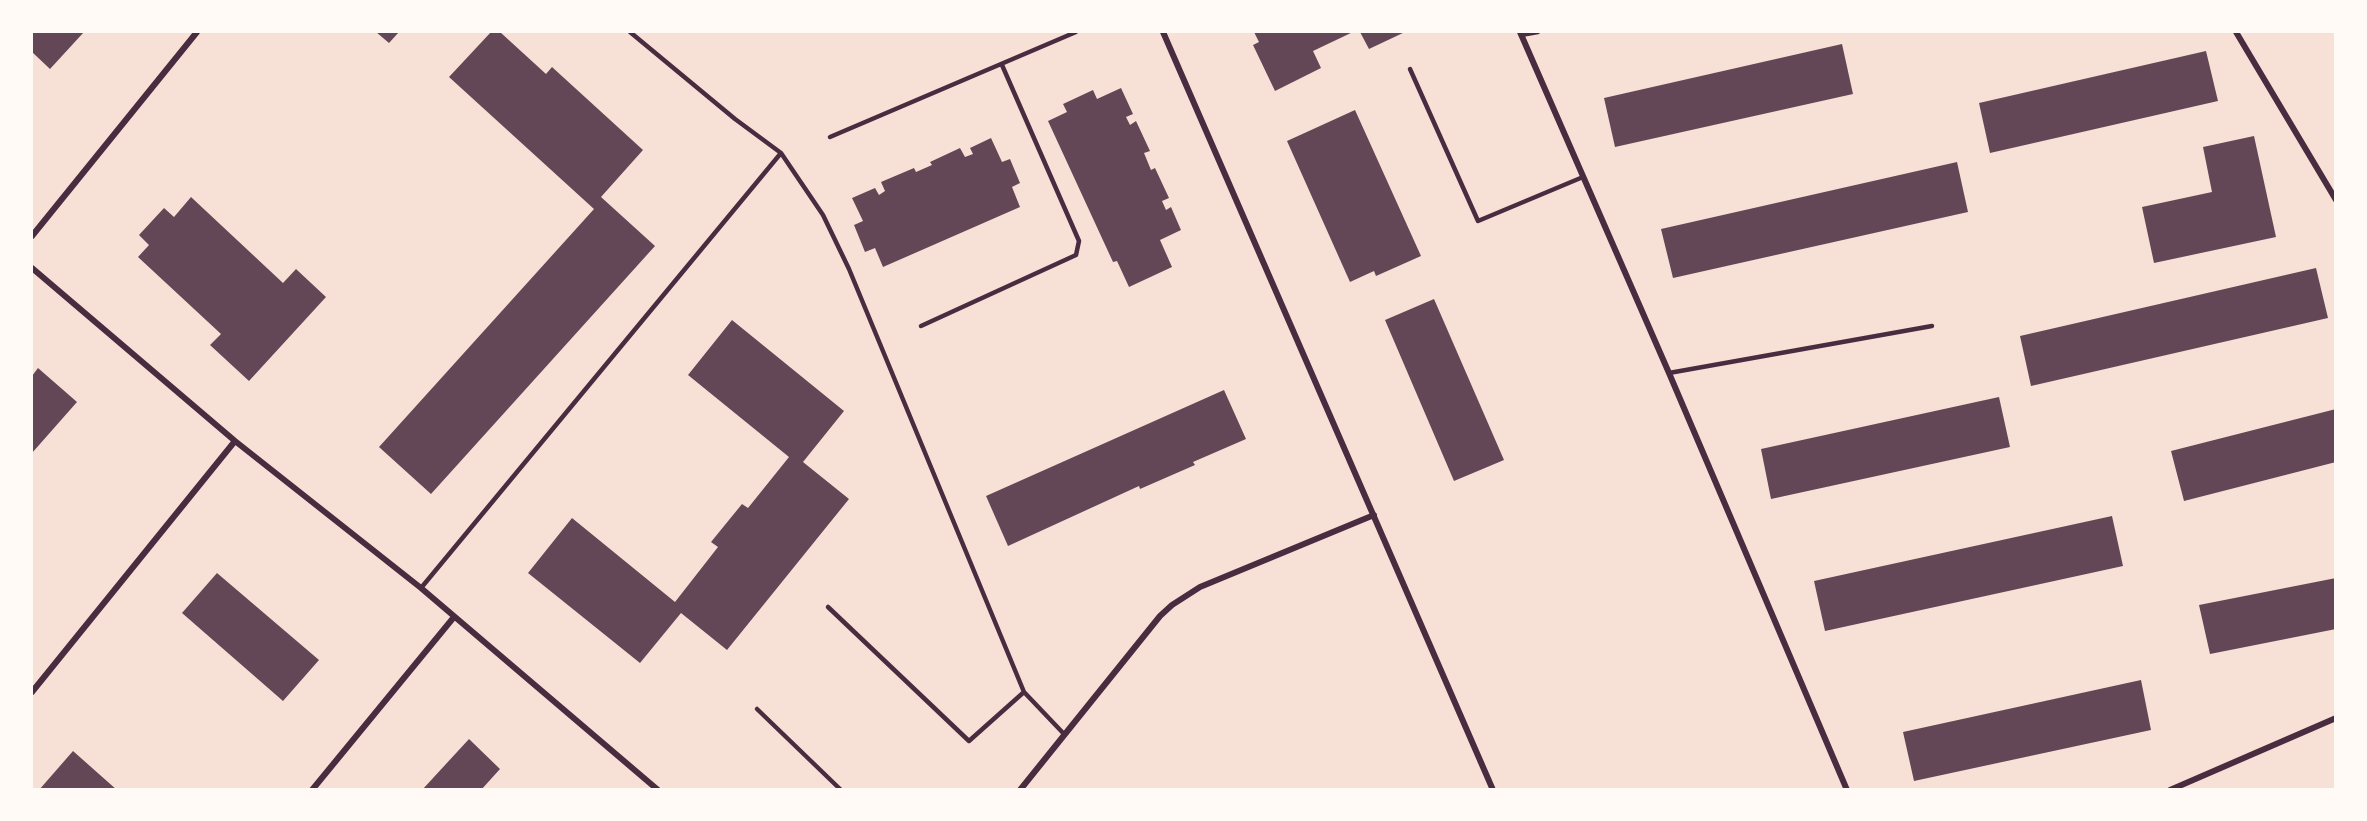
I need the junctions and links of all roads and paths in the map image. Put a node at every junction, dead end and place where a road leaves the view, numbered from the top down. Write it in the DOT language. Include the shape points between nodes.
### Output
graph roads {
  1 [pos="197,32"];
  2 [pos="630,32"];
  3 [pos="1076,32"];
  4 [pos="1163,32"];
  5 [pos="1538,32"];
  6 [pos="2236,32"];
  7 [pos="1520,33"];
  8 [pos="1002,65"];
  9 [pos="1410,69"];
  10 [pos="830,137"];
  11 [pos="781,153"];
  12 [pos="1583,177"];
  13 [pos="2336,200"];
  14 [pos="32,236"];
  15 [pos="32,268"];
  16 [pos="921,326"];
  17 [pos="1932,326"];
  18 [pos="1669,373"];
  19 [pos="235,441"];
  20 [pos="1374,515"];
  21 [pos="421,588"];
  22 [pos="828,607"];
  23 [pos="454,617"];
  24 [pos="32,692"];
  25 [pos="1024,692"];
  26 [pos="757,709"];
  27 [pos="2336,718"];
  28 [pos="1064,734"];
  29 [pos="312,789"];
  30 [pos="658,789"];
  31 [pos="841,789"];
  32 [pos="1020,789"];
  33 [pos="1493,789"];
  34 [pos="1847,789"];
  35 [pos="2170,789"];
  1 -- 14 [label="street"];
  2 -- 11 [label="lane"];
  3 -- 8 [label="lane"];
  4 -- 20 [label="street"];
  5 -- 7 [label="lane"];
  6 -- 13 [label="street"];
  7 -- 12 [label="street"];
  8 -- 10 [label="lane"];
  8 -- 16 [label="lane" via="1079,241 1076,255"];
  9 -- 12 [label="lane" via="1478,221"];
  11 -- 21 [label="lane"];
  11 -- 25 [label="lane" via="823,215 849,269"];
  12 -- 18 [label="street"];
  15 -- 19 [label="street"];
  17 -- 18 [label="lane"];
  18 -- 34 [label="street"];
  19 -- 21 [label="street"];
  19 -- 24 [label="street"];
  20 -- 28 [label="street" via="1200,587 1172,605"];
  20 -- 33 [label="street"];
  21 -- 23 [label="street"];
  22 -- 25 [label="lane" via="969,741"];
  23 -- 29 [label="street"];
  23 -- 30 [label="street"];
  25 -- 28 [label="lane"];
  26 -- 31 [label="lane"];
  27 -- 35 [label="street"];
  28 -- 32 [label="street"];
}
